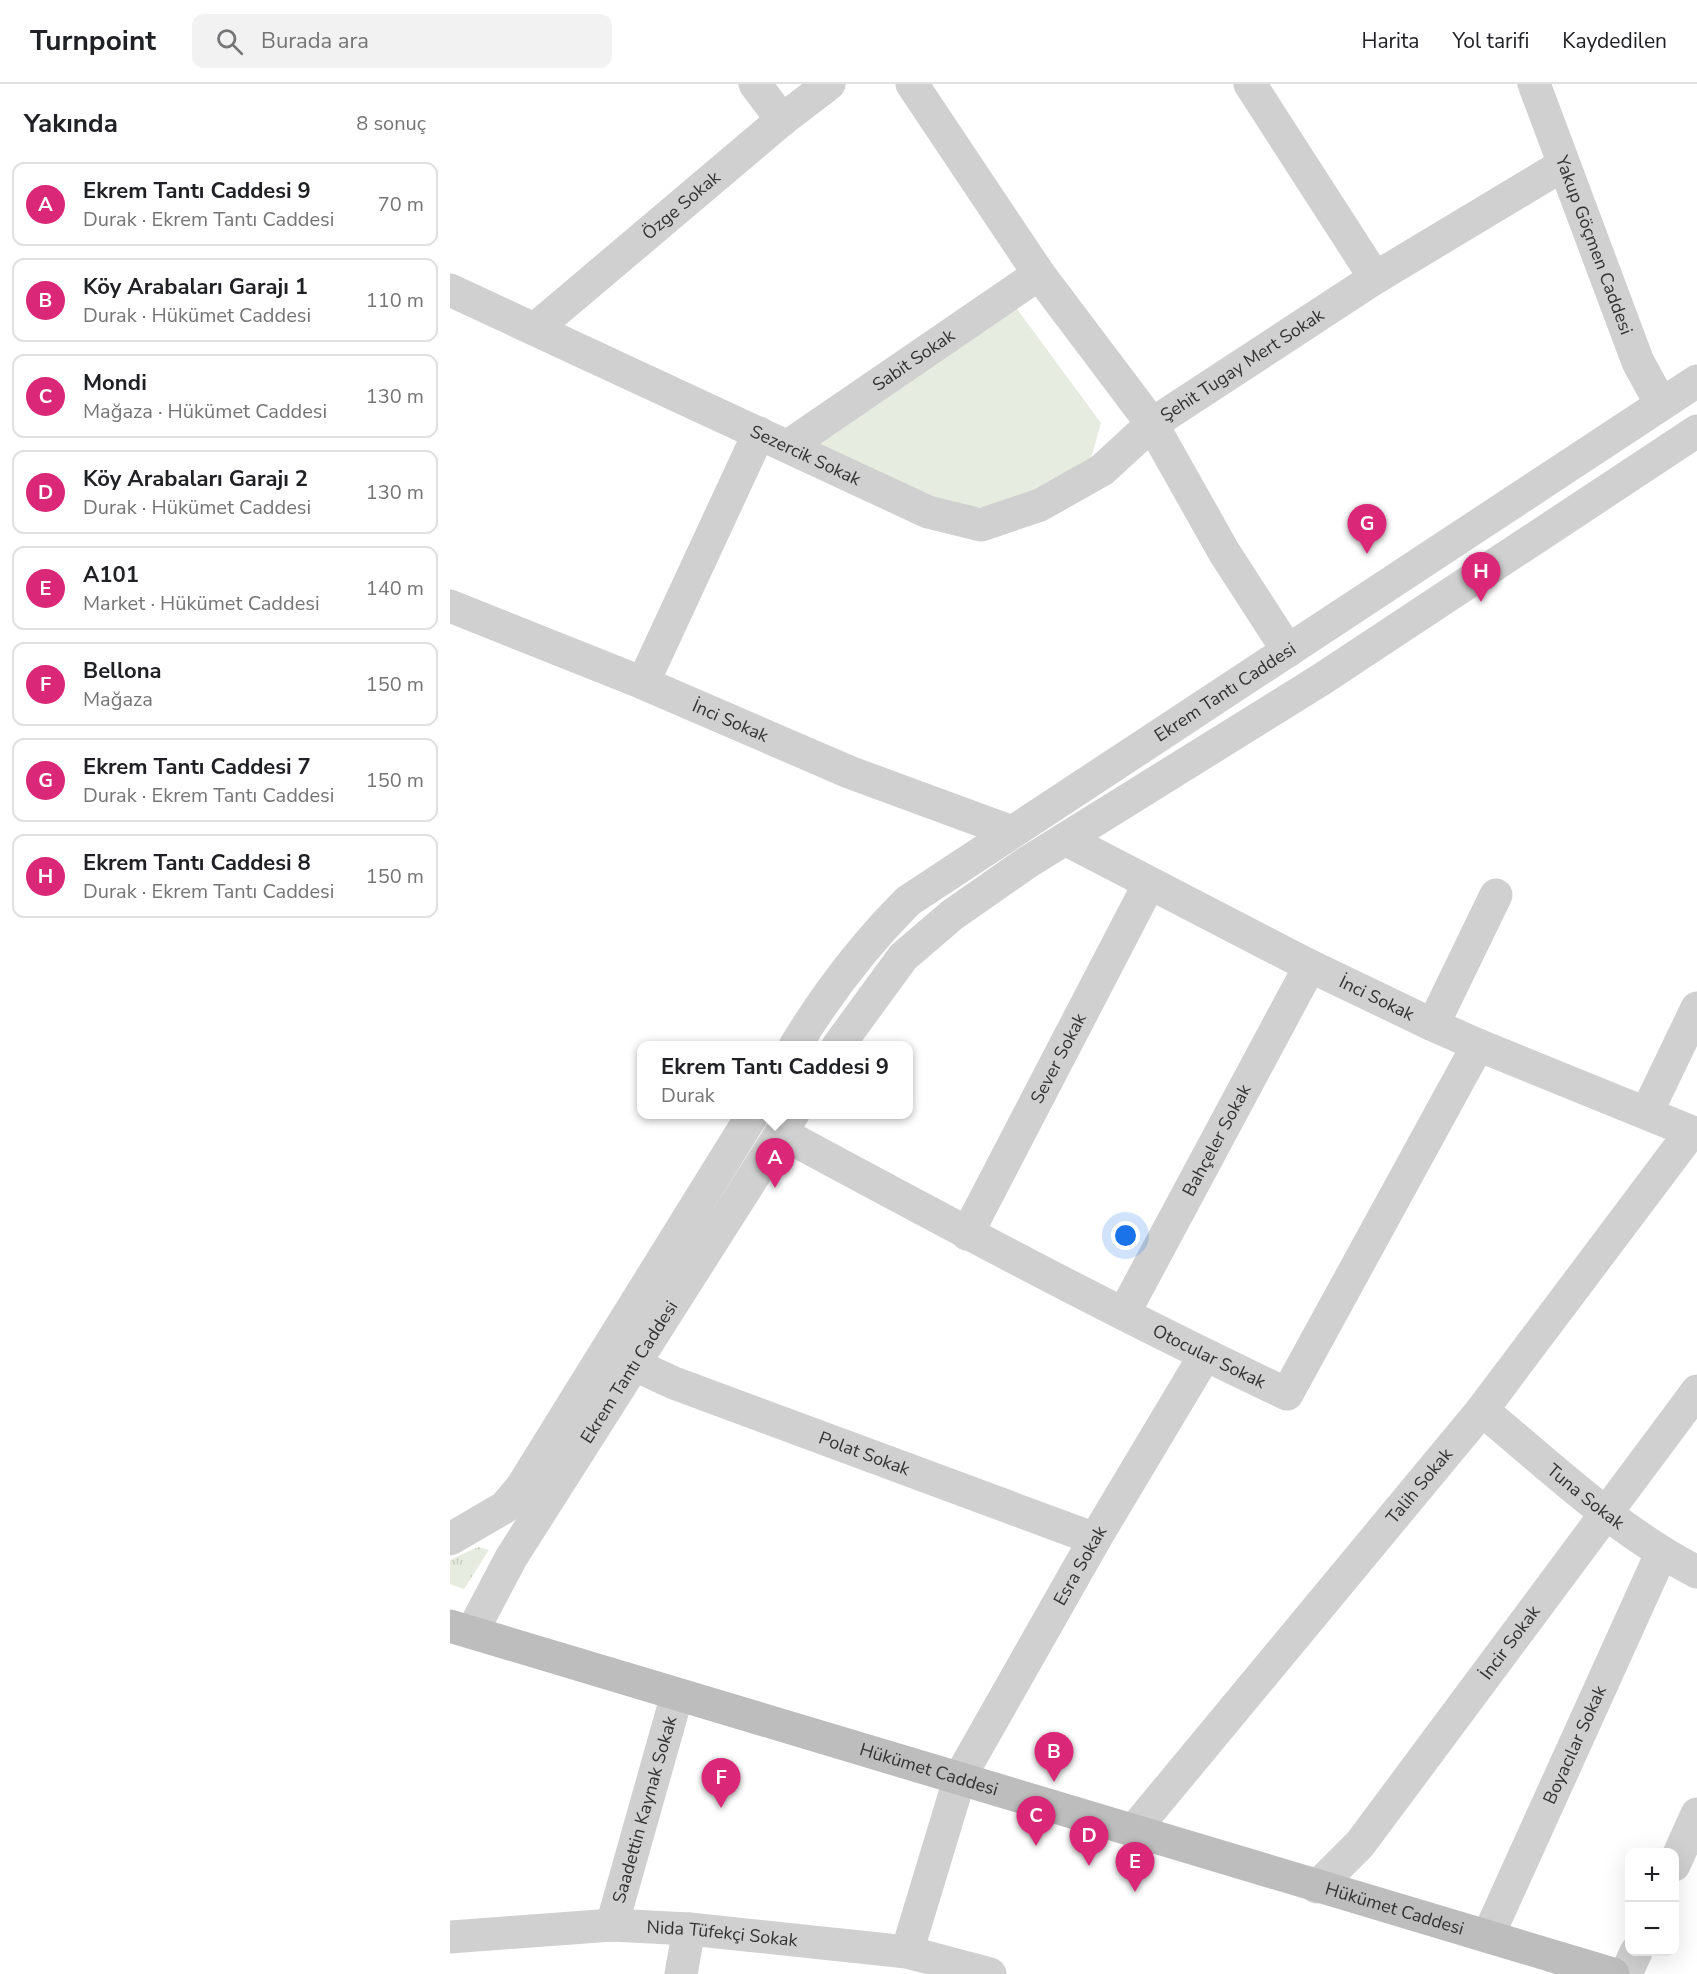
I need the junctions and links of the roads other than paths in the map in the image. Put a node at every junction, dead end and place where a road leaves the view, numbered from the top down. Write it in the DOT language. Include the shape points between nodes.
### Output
graph roads {
  1 [pos="755,84"];
  2 [pos="829,84"];
  3 [pos="912,84"];
  4 [pos="1250,84"];
  5 [pos="1534,84"];
  6 [pos="782,120"];
  7 [pos="1563,165"];
  8 [pos="1039,274"];
  9 [pos="1375,278"];
  10 [pos="450,290"];
  11 [pos="536,328"];
  12 [pos="1697,381"];
  13 [pos="1661,404"];
  14 [pos="1152,424"];
  15 [pos="1697,425"];
  16 [pos="1697,430"];
  17 [pos="773,440"];
  18 [pos="450,606"];
  19 [pos="1288,651"];
  20 [pos="643,683"];
  21 [pos="1048,809"];
  22 [pos="1012,832"];
  23 [pos="1065,839"];
  24 [pos="1028,862"];
  25 [pos="1149,884"];
  26 [pos="1496,895"];
  27 [pos="1311,966"];
  28 [pos="1697,1008"];
  29 [pos="1433,1024"];
  30 [pos="798,1041"];
  31 [pos="842,1041"];
  32 [pos="1478,1046"];
  33 [pos="1647,1113"];
  34 [pos="751,1119"];
  35 [pos="768,1119"];
  36 [pos="787,1124"];
  37 [pos="1694,1133"];
  38 [pos="967,1234"];
  39 [pos="1124,1313"];
  40 [pos="1205,1355"];
  41 [pos="621,1357"];
  42 [pos="1697,1391"];
  43 [pos="1482,1410"];
  44 [pos="1606,1513"];
  45 [pos="450,1539"];
  46 [pos="1095,1539"];
  47 [pos="1661,1554"];
  48 [pos="1697,1572"];
  49 [pos="461,1629"];
  50 [pos="677,1695"];
  51 [pos="960,1777"];
  52 [pos="1697,1814"];
  53 [pos="1134,1830"];
  54 [pos="1679,1853"];
  55 [pos="1317,1887"];
  56 [pos="612,1925"];
  57 [pos="689,1929"];
  58 [pos="1488,1936"];
  59 [pos="450,1937"];
  60 [pos="907,1952"];
  61 [pos="1634,1956"];
  62 [pos="681,1974"];
  63 [pos="990,1974"];
  64 [pos="1613,1974"];
  65 [pos="1626,1974"];
  1 -- 6 [label="street"];
  2 -- 6 [label="street, Özge Sokak"];
  3 -- 8 [label="street, Şehit Tugay Mert Sokak"];
  4 -- 9 [label="street"];
  5 -- 7 [label="street, Yakup Göçmen Caddesi"];
  6 -- 11 [label="street, Özge Sokak"];
  7 -- 9 [label="street, Şehit Tugay Mert Sokak"];
  7 -- 13 [label="street, Yakup Göçmen Caddesi" via="1638,362"];
  8 -- 14 [label="street, Şehit Tugay Mert Sokak"];
  8 -- 17 [label="street, Sabit Sokak"];
  9 -- 14 [label="street, Şehit Tugay Mert Sokak"];
  10 -- 11 [label="street, Sezercik Sokak"];
  11 -- 17 [label="street, Sezercik Sokak"];
  12 -- 13 [label="street, Ekrem Tantı Caddesi"];
  13 -- 15 [label="street"];
  13 -- 19 [label="street, Ekrem Tantı Caddesi"];
  14 -- 17 [label="street, Sezercik Sokak" via="1102,470 1040,505 981,525 928,512"];
  14 -- 19 [label="street" via="1224,552"];
  16 -- 23 [label="street, Ekrem Tantı Caddesi" via="1322,679"];
  17 -- 20 [label="street"];
  18 -- 20 [label="street, İnci Sokak"];
  19 -- 21 [label="street, Ekrem Tantı Caddesi"];
  20 -- 22 [label="street, İnci Sokak" via="849,772"];
  21 -- 22 [label="street, Ekrem Tantı Caddesi"];
  21 -- 23 [label="street"];
  22 -- 24 [label="street"];
  22 -- 30 [label="street, Ekrem Tantı Caddesi" via="908,901 845,970"];
  23 -- 24 [label="street, Ekrem Tantı Caddesi"];
  23 -- 25 [label="street, İnci Sokak"];
  24 -- 31 [label="street, Ekrem Tantı Caddesi" via="952,915 903,957"];
  25 -- 27 [label="street, İnci Sokak"];
  25 -- 38 [label="street, Sever Sokak"];
  26 -- 29 [label="street"];
  27 -- 29 [label="street, İnci Sokak"];
  27 -- 39 [label="street, Bahçeler Sokak"];
  28 -- 33 [label="street"];
  29 -- 32 [label="street, İnci Sokak"];
  32 -- 33 [label="street, İnci Sokak"];
  32 -- 40 [label="street, Otocular Sokak" via="1287,1394"];
  33 -- 37 [label="street, İnci Sokak"];
  34 -- 41 [label="street, Ekrem Tantı Caddesi"];
  35 -- 36 [label="street, Otocular Sokak"];
  36 -- 38 [label="street, Otocular Sokak"];
  36 -- 41 [label="street, Ekrem Tantı Caddesi"];
  37 -- 43 [label="street, Talih Sokak"];
  38 -- 39 [label="street, Otocular Sokak"];
  39 -- 40 [label="street, Otocular Sokak"];
  40 -- 46 [label="street, Esra Sokak"];
  41 -- 45 [label="street, Ekrem Tantı Caddesi" via="505,1507"];
  41 -- 46 [label="street, Polat Sokak" via="685,1387"];
  41 -- 49 [label="street, Ekrem Tantı Caddesi" via="511,1558"];
  42 -- 44 [label="street, İncir Sokak"];
  43 -- 44 [label="street, Tuna Sokak"];
  43 -- 53 [label="street, Talih Sokak"];
  44 -- 47 [label="street, Tuna Sokak"];
  44 -- 55 [label="street, İncir Sokak" via="1360,1844"];
  46 -- 51 [label="street, Esra Sokak"];
  47 -- 48 [label="street, Tuna Sokak"];
  47 -- 58 [label="street, Boyacılar Sokak"];
  49 -- 50 [label="main road, Hükümet Caddesi"];
  50 -- 51 [label="main road, Hükümet Caddesi"];
  50 -- 56 [label="street, Saadettin Kaynak Sokak"];
  51 -- 53 [label="main road, Hükümet Caddesi"];
  51 -- 60 [label="street"];
  52 -- 54 [label="street"];
  53 -- 55 [label="main road, Hükümet Caddesi"];
  55 -- 58 [label="main road, Hükümet Caddesi"];
  56 -- 57 [label="street, Nida Tüfekçi Sokak"];
  56 -- 59 [label="street, Nida Tüfekçi Sokak"];
  57 -- 60 [label="street, Nida Tüfekçi Sokak"];
  57 -- 62 [label="street"];
  58 -- 64 [label="main road, Hükümet Caddesi"];
  60 -- 63 [label="street, Nida Tüfekçi Sokak"];
  61 -- 65 [label="street"];
}
